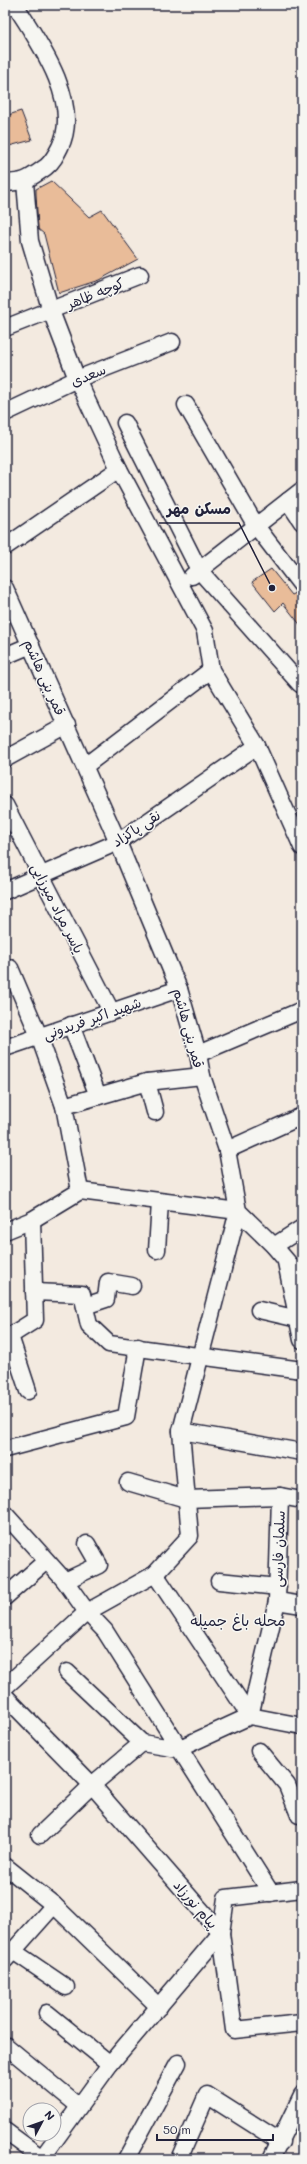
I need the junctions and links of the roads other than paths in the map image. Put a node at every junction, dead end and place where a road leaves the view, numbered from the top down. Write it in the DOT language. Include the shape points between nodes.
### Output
graph roads {
  1 [pos="15,5"];
  2 [pos="5,182"];
  3 [pos="25,182"];
  4 [pos="140,275"];
  5 [pos="51,311"];
  6 [pos="5,328"];
  7 [pos="172,342"];
  8 [pos="77,379"];
  9 [pos="186,405"];
  10 [pos="5,413"];
  11 [pos="125,423"];
  12 [pos="119,469"];
  13 [pos="302,490"];
  14 [pos="288,501"];
  15 [pos="302,522"];
  16 [pos="256,526"];
  17 [pos="5,547"];
  18 [pos="199,570"];
  19 [pos="181,584"];
  20 [pos="302,586"];
  21 [pos="5,588"];
  22 [pos="30,645"];
  23 [pos="5,656"];
  24 [pos="211,670"];
  25 [pos="300,684"];
  26 [pos="67,725"];
  27 [pos="256,746"];
  28 [pos="5,759"];
  29 [pos="85,766"];
  30 [pos="5,805"];
  31 [pos="118,842"];
  32 [pos="302,847"];
  33 [pos="40,876"];
  34 [pos="5,891"];
  35 [pos="10,968"];
  36 [pos="179,989"];
  37 [pos="302,1010"];
  38 [pos="111,1011"];
  39 [pos="72,1025"];
  40 [pos="39,1036"];
  41 [pos="5,1048"];
  42 [pos="198,1054"];
  43 [pos="202,1076"];
  44 [pos="147,1082"];
  45 [pos="98,1096"];
  46 [pos="64,1106"];
  47 [pos="155,1112"];
  48 [pos="302,1116"];
  49 [pos="226,1150"];
  50 [pos="80,1191"];
  51 [pos="160,1202"];
  52 [pos="238,1211"];
  53 [pos="32,1220"];
  54 [pos="302,1228"];
  55 [pos="5,1231"];
  56 [pos="274,1246"];
  57 [pos="157,1250"];
  58 [pos="286,1260"];
  59 [pos="302,1279"];
  60 [pos="132,1286"];
  61 [pos="34,1292"];
  62 [pos="85,1306"];
  63 [pos="259,1310"];
  64 [pos="298,1319"];
  65 [pos="7,1338"];
  66 [pos="302,1340"];
  67 [pos="138,1347"];
  68 [pos="199,1356"];
  69 [pos="302,1370"];
  70 [pos="28,1391"];
  71 [pos="181,1431"];
  72 [pos="5,1449"];
  73 [pos="302,1452"];
  74 [pos="128,1482"];
  75 [pos="280,1496"];
  76 [pos="186,1499"];
  77 [pos="302,1500"];
  78 [pos="5,1514"];
  79 [pos="87,1544"];
  80 [pos="46,1561"];
  81 [pos="155,1574"];
  82 [pos="65,1581"];
  83 [pos="218,1581"];
  84 [pos="277,1594"];
  85 [pos="5,1597"];
  86 [pos="302,1605"];
  87 [pos="87,1612"];
  88 [pos="67,1672"];
  89 [pos="5,1686"];
  90 [pos="5,1696"];
  91 [pos="250,1716"];
  92 [pos="302,1726"];
  93 [pos="142,1743"];
  94 [pos="178,1749"];
  95 [pos="259,1751"];
  96 [pos="92,1785"];
  97 [pos="287,1785"];
  98 [pos="302,1792"];
  99 [pos="299,1815"];
  100 [pos="40,1835"];
  101 [pos="5,1866"];
  102 [pos="302,1889"];
  103 [pos="271,1893"];
  104 [pos="54,1905"];
  105 [pos="221,1933"];
  106 [pos="9,1956"];
  107 [pos="66,1987"];
  108 [pos="159,2007"];
  109 [pos="47,2013"];
  110 [pos="302,2023"];
  111 [pos="5,2046"];
  112 [pos="178,2063"];
  113 [pos="110,2064"];
  114 [pos="302,2096"];
  115 [pos="79,2106"];
  116 [pos="5,2131"];
  117 [pos="280,2142"];
  118 [pos="42,2159"];
  119 [pos="126,2159"];
  120 [pos="179,2159"];
  121 [pos="271,2159"];
  1 -- 3 [label="street" via="57,78 66,106 65,137 53,162"];
  2 -- 3 [label="street"];
  3 -- 5 [label="street" via="30,241"];
  4 -- 5 [label="street, کوچه ظاهر"];
  5 -- 6 [label="street, کوچه ظاهر"];
  5 -- 8 [label="street"];
  7 -- 8 [label="street, سعدی"];
  8 -- 10 [label="street, سعدی"];
  8 -- 12 [label="street"];
  9 -- 16 [label="street"];
  11 -- 18 [label="street"];
  12 -- 17 [label="street"];
  12 -- 19 [label="street"];
  13 -- 14 [label="street"];
  14 -- 15 [label="street"];
  14 -- 16 [label="street"];
  16 -- 18 [label="street"];
  16 -- 20 [label="street"];
  18 -- 19 [label="street"];
  18 -- 25 [label="street"];
  19 -- 24 [label="street" via="205,630"];
  21 -- 22 [label="street, قمر بنی هاشم"];
  22 -- 23 [label="street"];
  22 -- 26 [label="street, قمر بنی هاشم"];
  24 -- 27 [label="street"];
  24 -- 29 [label="street"];
  26 -- 28 [label="street"];
  26 -- 29 [label="street, قمر بنی هاشم"];
  27 -- 31 [label="street, نقی پاکزاد"];
  27 -- 32 [label="street"];
  29 -- 31 [label="street, قمر بنی هاشم"];
  30 -- 33 [label="street, یاسر مراد میرزایی"];
  31 -- 33 [label="street, نقی پاکزاد"];
  31 -- 36 [label="street, قمر بنی هاشم"];
  33 -- 34 [label="street, نقی پاکزاد"];
  33 -- 38 [label="street, یاسر مراد میرزایی"];
  35 -- 40 [label="street"];
  36 -- 38 [label="street, شهید اکبر فریدونی"];
  36 -- 42 [label="street, قمر بنی هاشم"];
  37 -- 42 [label="street"];
  38 -- 39 [label="street, شهید اکبر فریدونی"];
  39 -- 40 [label="street, شهید اکبر فریدونی"];
  39 -- 45 [label="street"];
  40 -- 41 [label="street, شهید اکبر فریدونی"];
  40 -- 46 [label="street"];
  42 -- 43 [label="street, قمر بنی هاشم"];
  43 -- 44 [label="street"];
  43 -- 49 [label="street, قمر بنی هاشم"];
  44 -- 45 [label="street"];
  44 -- 47 [label="street"];
  45 -- 46 [label="street"];
  46 -- 50 [label="street"];
  48 -- 49 [label="street"];
  49 -- 52 [label="street, قمر بنی هاشم"];
  50 -- 51 [label="street"];
  50 -- 53 [label="street"];
  51 -- 52 [label="street"];
  51 -- 57 [label="street"];
  52 -- 56 [label="street"];
  52 -- 68 [label="street"];
  53 -- 55 [label="street"];
  53 -- 61 [label="street"];
  54 -- 56 [label="street"];
  56 -- 58 [label="street"];
  58 -- 59 [label="street"];
  58 -- 64 [label="street"];
  60 -- 62 [label="street" via="108,1282 106,1299"];
  61 -- 62 [label="street" via="82,1294"];
  61 -- 65 [label="street" via="35,1320"];
  62 -- 67 [label="street" via="89,1325 109,1344"];
  63 -- 64 [label="street"];
  64 -- 66 [label="street"];
  65 -- 70 [label="street"];
  67 -- 68 [label="street"];
  67 -- 72 [label="street" via="126,1418"];
  68 -- 69 [label="street"];
  68 -- 71 [label="street"];
  71 -- 73 [label="street"];
  71 -- 76 [label="street"];
  74 -- 76 [label="street"];
  75 -- 76 [label="street"];
  75 -- 77 [label="street"];
  75 -- 84 [label="street, سلمان فارسی"];
  76 -- 81 [label="street" via="190,1536"];
  78 -- 80 [label="street"];
  79 -- 82 [label="street" via="99,1565"];
  80 -- 82 [label="street"];
  80 -- 85 [label="street"];
  81 -- 87 [label="street"];
  81 -- 91 [label="street"];
  82 -- 87 [label="street"];
  83 -- 84 [label="street"];
  84 -- 86 [label="street, سلمان فارسی"];
  84 -- 91 [label="street, سلمان فارسی"];
  87 -- 89 [label="street"];
  87 -- 94 [label="street" via="105,1631"];
  88 -- 93 [label="street"];
  90 -- 96 [label="street, پیام نورزاد"];
  91 -- 92 [label="street"];
  91 -- 94 [label="street"];
  93 -- 94 [label="street"];
  93 -- 96 [label="street"];
  94 -- 103 [label="street"];
  95 -- 97 [label="street"];
  96 -- 100 [label="street"];
  96 -- 105 [label="street, پیام نورزاد"];
  97 -- 98 [label="street"];
  97 -- 99 [label="street"];
  101 -- 104 [label="street"];
  102 -- 103 [label="street"];
  103 -- 105 [label="street" via="226,1898"];
  104 -- 106 [label="street"];
  104 -- 108 [label="street"];
  105 -- 108 [label="street"];
  105 -- 110 [label="street, پیام نورزاد" via="234,2030"];
  106 -- 107 [label="street"];
  108 -- 113 [label="street"];
  109 -- 113 [label="street"];
  111 -- 115 [label="street"];
  112 -- 119 [label="street"];
  113 -- 115 [label="street"];
  114 -- 117 [label="street"];
  115 -- 118 [label="street"];
  116 -- 118 [label="street"];
  117 -- 120 [label="street" via="206,2095"];
  117 -- 121 [label="street"];
}
